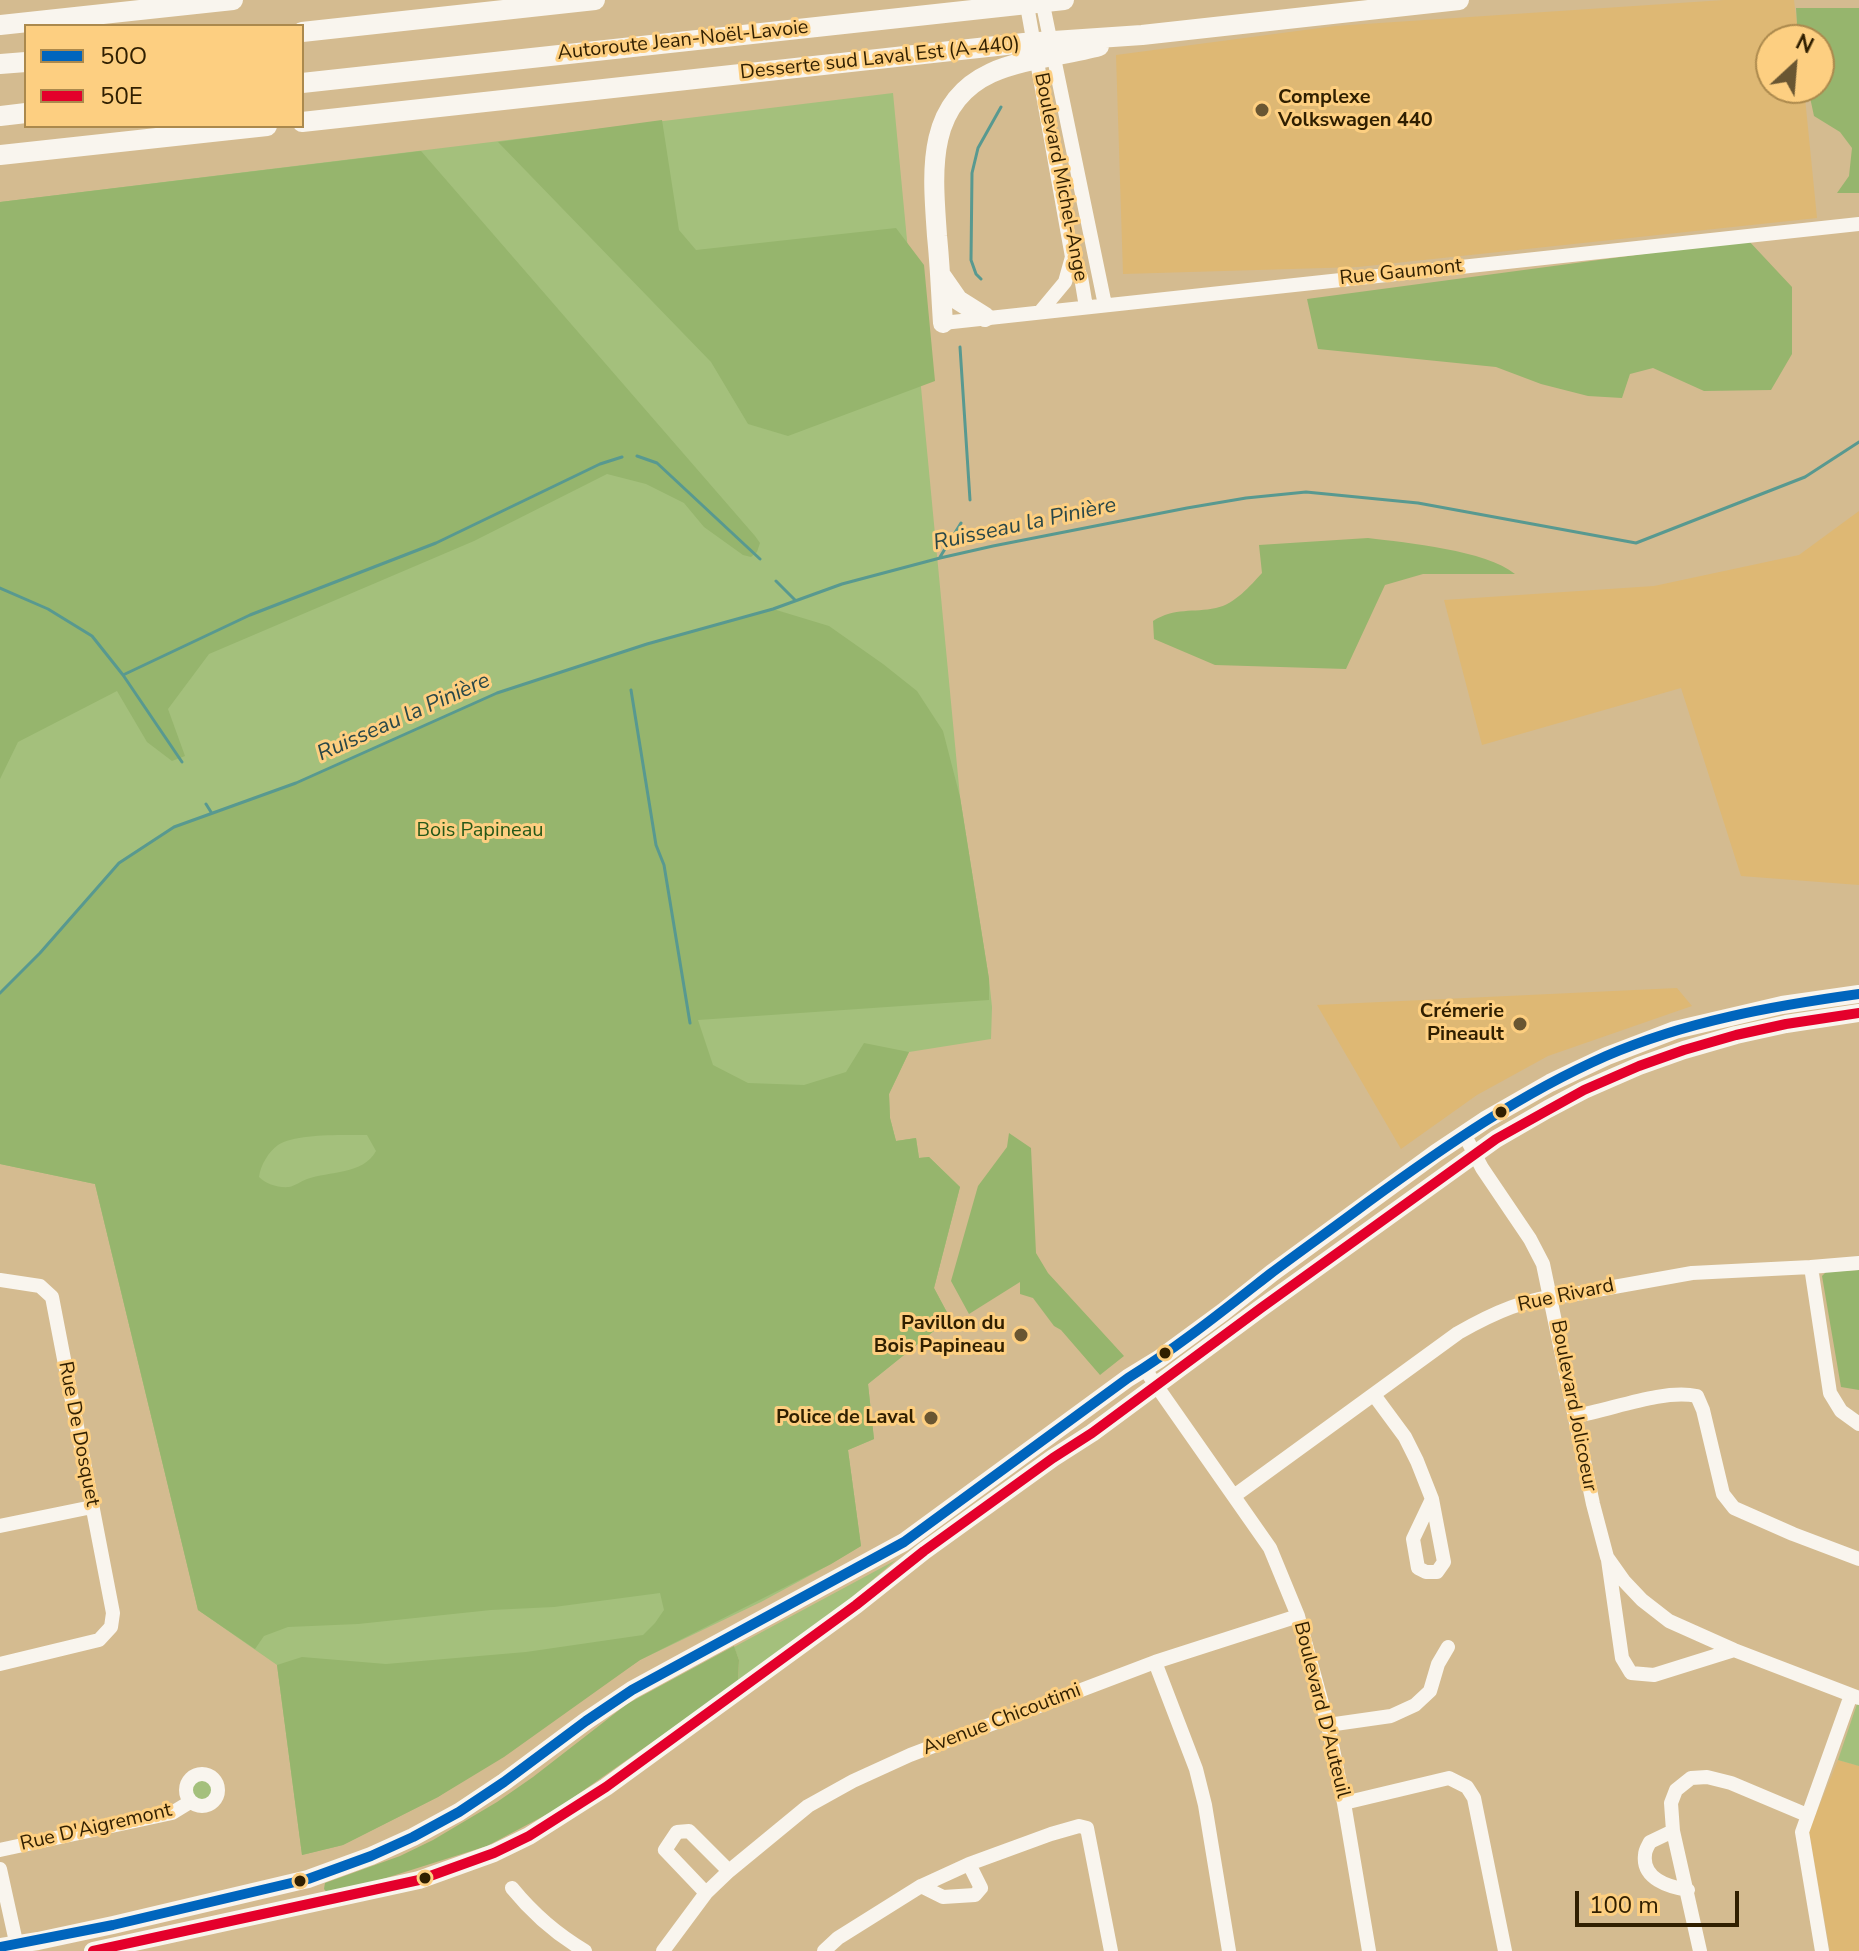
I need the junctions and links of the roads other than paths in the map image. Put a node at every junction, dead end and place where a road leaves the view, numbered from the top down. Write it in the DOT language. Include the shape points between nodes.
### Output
graph roads {
  1 [pos="233,0"];
  2 [pos="595,0"];
  3 [pos="1026,0"];
  4 [pos="1042,0"];
  5 [pos="1064,0"];
  6 [pos="1459,0"];
  7 [pos="0,25"];
  8 [pos="304,32"];
  9 [pos="1142,35"];
  10 [pos="24,62"];
  11 [pos="0,64"];
  12 [pos="304,83"];
  13 [pos="24,113"];
  14 [pos="0,116"];
  15 [pos="304,122"];
  16 [pos="248,128"];
  17 [pos="0,141"];
  18 [pos="107,143"];
  19 [pos="0,155"];
  20 [pos="1859,224"];
  21 [pos="1072,257"];
  22 [pos="940,274"];
  23 [pos="1105,305"];
  24 [pos="1086,307"];
  25 [pos="1040,312"];
  26 [pos="985,317"];
  27 [pos="943,323"];
  28 [pos="1859,994"];
  29 [pos="1859,1013"];
  30 [pos="1464,1134"];
  31 [pos="1474,1153"];
  32 [pos="1859,1263"];
  33 [pos="1811,1267"];
  34 [pos="0,1280"];
  35 [pos="1550,1296"];
  36 [pos="1144,1368"];
  37 [pos="1157,1385"];
  38 [pos="1374,1395"];
  39 [pos="1575,1416"];
  40 [pos="1859,1424"];
  41 [pos="1051,1436"];
  42 [pos="1071,1448"];
  43 [pos="973,1493"];
  44 [pos="1234,1496"];
  45 [pos="1432,1499"];
  46 [pos="92,1507"];
  47 [pos="984,1508"];
  48 [pos="0,1526"];
  49 [pos="1607,1557"];
  50 [pos="1859,1559"];
  51 [pos="1298,1616"];
  52 [pos="1448,1647"];
  53 [pos="1734,1650"];
  54 [pos="1155,1662"];
  55 [pos="0,1664"];
  56 [pos="1855,1696"];
  57 [pos="1328,1725"];
  58 [pos="190,1802"];
  59 [pos="1344,1803"];
  60 [pos="1807,1815"];
  61 [pos="1673,1831"];
  62 [pos="0,1850"];
  63 [pos="969,1864"];
  64 [pos="0,1869"];
  65 [pos="729,1871"];
  66 [pos="921,1886"];
  67 [pos="512,1888"];
  68 [pos="1688,1890"];
  69 [pos="706,1893"];
  70 [pos="12,1947"];
  71 [pos="93,1951"];
  72 [pos="585,1951"];
  73 [pos="663,1951"];
  74 [pos="824,1951"];
  75 [pos="1111,1951"];
  76 [pos="1229,1951"];
  77 [pos="1369,1951"];
  78 [pos="1505,1951"];
  79 [pos="1700,1951"];
  80 [pos="1822,1951"];
  1 -- 7 [label="highway"];
  2 -- 8 [label="highway"];
  3 -- 21 [label="street, Boulevard Michel-Ange"];
  4 -- 23 [label="street, Boulevard Michel-Ange"];
  5 -- 12 [label="highway, Autoroute Jean-Noël-Lavoie"];
  6 -- 9 [label="highway, Desserte sud Laval Est (A-440)"];
  9 -- 15 [label="highway, Desserte sud Laval Est (A-440)" via="1024,43"];
  9 -- 22 [label="highway" via="1003,68 984,76 953,104 937,138 934,161"];
  10 -- 11 [label="highway"];
  13 -- 14 [label="highway"];
  16 -- 18 [label="highway"];
  17 -- 18 [label="highway"];
  18 -- 19 [label="highway"];
  20 -- 23 [label="street, Rue Gaumont"];
  21 -- 24 [label="street, Boulevard Michel-Ange"];
  21 -- 25 [label="street" via="1065,282"];
  22 -- 26 [label="highway" via="958,300"];
  22 -- 27 [label="highway"];
  23 -- 24 [label="street, Rue Gaumont"];
  24 -- 25 [label="street, Rue Gaumont"];
  25 -- 26 [label="street, Rue Gaumont"];
  26 -- 27 [label="street, Rue Gaumont"];
  28 -- 30 [label="main road" via="1782,1005 1655,1037 1550,1083"];
  29 -- 31 [label="main road" via="1749,1032 1661,1058 1560,1102"];
  30 -- 31 [label="street, Boulevard Jolicoeur"];
  30 -- 36 [label="main road"];
  31 -- 35 [label="street, Boulevard Jolicoeur" via="1539,1255"];
  31 -- 37 [label="main road"];
  32 -- 33 [label="street, Rue Rivard"];
  33 -- 35 [label="street, Rue Rivard" via="1692,1273"];
  33 -- 40 [label="street" via="1830,1393 1841,1411"];
  34 -- 46 [label="street, Rue De Dosquet" via="40,1286 52,1297"];
  35 -- 38 [label="street, Rue Rivard" via="1472,1325"];
  35 -- 39 [label="street, Boulevard Jolicoeur"];
  36 -- 37 [label="street, Boulevard D'Auteuil"];
  36 -- 41 [label="main road"];
  37 -- 42 [label="main road"];
  37 -- 44 [label="street, Boulevard D'Auteuil"];
  38 -- 44 [label="street, Rue Rivard"];
  38 -- 45 [label="street" via="1405,1437"];
  39 -- 49 [label="street, Boulevard Jolicoeur"];
  39 -- 50 [label="street" via="1661,1396 1697,1396 1723,1494 1734,1508"];
  41 -- 42 [label="main road"];
  41 -- 43 [label="main road"];
  42 -- 47 [label="main road"];
  43 -- 47 [label="main road"];
  43 -- 70 [label="main road" via="876,1559 632,1690 472,1803 389,1849 288,1884"];
  44 -- 51 [label="street, Boulevard D'Auteuil" via="1270,1548"];
  46 -- 48 [label="street"];
  46 -- 55 [label="street, Rue De Dosquet" via="113,1613 111,1627 99,1640"];
  47 -- 71 [label="main road" via="588,1800 515,1843 419,1880"];
  49 -- 53 [label="street, Boulevard Jolicoeur" via="1642,1600 1669,1621"];
  49 -- 53 [label="street, Boulevard Jolicoeur" via="1622,1658 1631,1673 1654,1675"];
  51 -- 54 [label="street, Avenue Chicoutimi"];
  51 -- 57 [label="street, Boulevard D'Auteuil"];
  52 -- 57 [label="street" via="1430,1691 1415,1705 1391,1716"];
  53 -- 56 [label="street, Boulevard Jolicoeur"];
  54 -- 65 [label="street, Avenue Chicoutimi" via="853,1781 808,1806"];
  54 -- 76 [label="street" via="1196,1769"];
  56 -- 60 [label="street"];
  57 -- 59 [label="street, Boulevard D'Auteuil"];
  58 -- 62 [label="street, Rue D'Aigremont" via="172,1813"];
  59 -- 77 [label="street, Boulevard D'Auteuil"];
  59 -- 78 [label="street" via="1449,1778 1467,1787 1474,1798"];
  60 -- 61 [label="street" via="1731,1783 1691,1778 1676,1790 1671,1803"];
  60 -- 80 [label="street" via="1802,1832"];
  61 -- 68 [label="street"];
  61 -- 68 [label="street" via="1650,1842 1644,1855 1653,1878"];
  63 -- 66 [label="street"];
  63 -- 66 [label="street" via="981,1888 975,1895 943,1897"];
  63 -- 75 [label="street" via="1051,1834 1087,1828"];
  64 -- 70 [label="street"];
  65 -- 69 [label="street, Avenue Chicoutimi"];
  65 -- 69 [label="street" via="689,1831 677,1832 665,1850"];
  66 -- 74 [label="street"];
  67 -- 72 [label="street" via="550,1928"];
  68 -- 79 [label="street"];
  69 -- 73 [label="street, Avenue Chicoutimi"];
}
